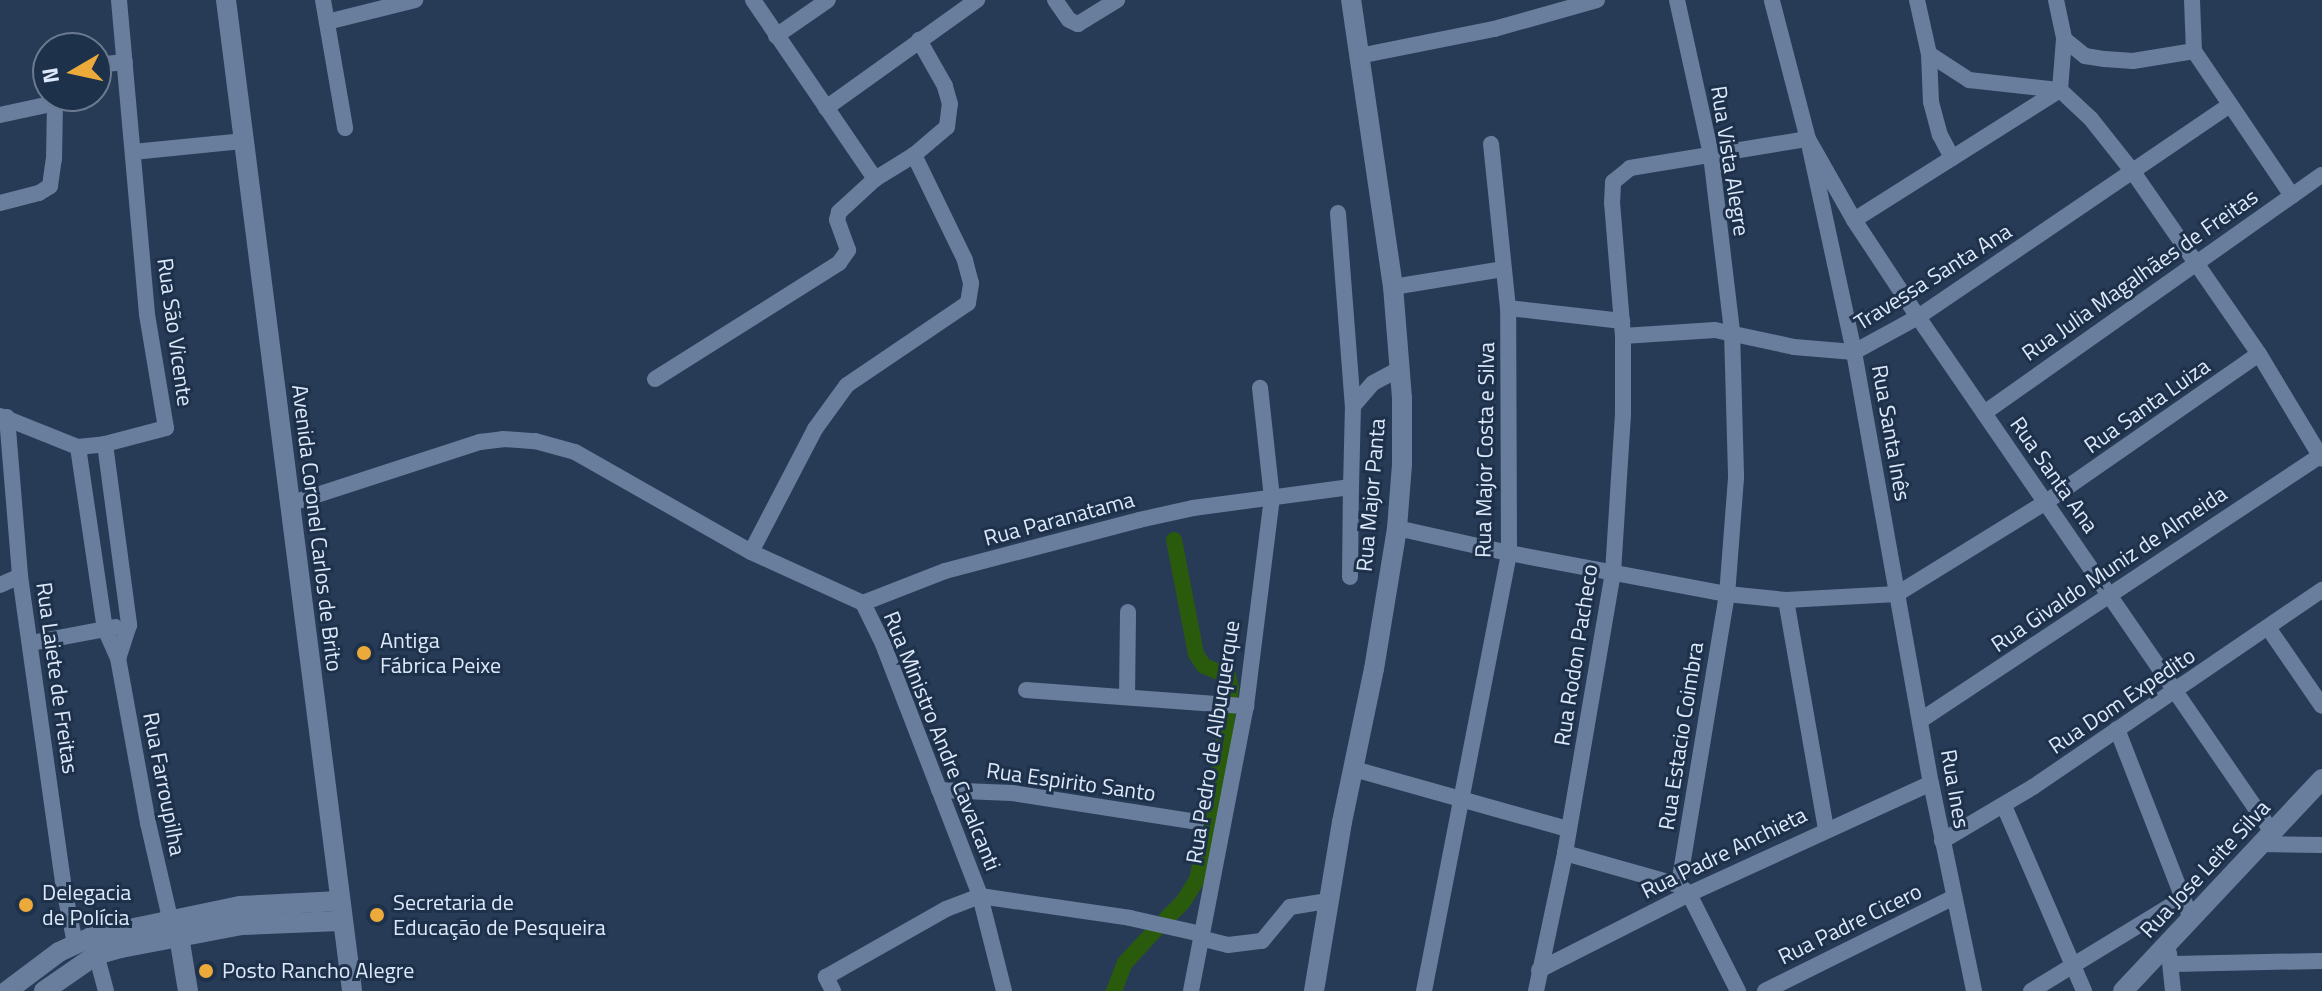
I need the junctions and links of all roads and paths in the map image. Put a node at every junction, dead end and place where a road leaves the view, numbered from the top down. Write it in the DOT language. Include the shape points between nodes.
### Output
graph roads {
  1 [pos="119,0"];
  2 [pos="226,0"];
  3 [pos="323,0"];
  4 [pos="415,0"];
  5 [pos="753,0"];
  6 [pos="828,0"];
  7 [pos="977,0"];
  8 [pos="1055,0"];
  9 [pos="1117,0"];
  10 [pos="1351,0"];
  11 [pos="1597,0"];
  12 [pos="1677,0"];
  13 [pos="1917,0"];
  14 [pos="2056,0"];
  15 [pos="2192,0"];
  16 [pos="1772,1"];
  17 [pos="327,22"];
  18 [pos="776,36"];
  19 [pos="2064,39"];
  20 [pos="919,40"];
  21 [pos="2194,51"];
  22 [pos="1929,54"];
  23 [pos="1359,56"];
  24 [pos="125,62"];
  25 [pos="112,63"];
  26 [pos="2060,90"];
  27 [pos="32,106"];
  28 [pos="2228,106"];
  29 [pos="826,108"];
  30 [pos="55,112"];
  31 [pos="0,115"];
  32 [pos="345,128"];
  33 [pos="1808,139"];
  34 [pos="244,141"];
  35 [pos="1491,144"];
  36 [pos="133,152"];
  37 [pos="914,155"];
  38 [pos="1711,155"];
  39 [pos="1952,158"];
  40 [pos="2133,172"];
  41 [pos="2322,175"];
  42 [pos="875,179"];
  43 [pos="2292,196"];
  44 [pos="0,203"];
  45 [pos="1338,213"];
  46 [pos="1854,220"];
  47 [pos="2194,263"];
  48 [pos="1503,269"];
  49 [pos="1393,287"];
  50 [pos="1508,308"];
  51 [pos="1918,317"];
  52 [pos="1622,329"];
  53 [pos="1732,331"];
  54 [pos="1854,352"];
  55 [pos="2259,354"];
  56 [pos="1399,369"];
  57 [pos="655,379"];
  58 [pos="1260,388"];
  59 [pos="1353,406"];
  60 [pos="1984,413"];
  61 [pos="3,416"];
  62 [pos="105,444"];
  63 [pos="78,447"];
  64 [pos="2321,457"];
  65 [pos="1351,487"];
  66 [pos="1272,498"];
  67 [pos="2046,502"];
  68 [pos="289,504"];
  69 [pos="1397,528"];
  70 [pos="751,552"];
  71 [pos="1509,553"];
  72 [pos="1613,573"];
  73 [pos="20,576"];
  74 [pos="1350,577"];
  75 [pos="0,585"];
  76 [pos="2322,590"];
  77 [pos="1727,594"];
  78 [pos="1897,594"];
  79 [pos="2110,595"];
  80 [pos="1786,600"];
  81 [pos="863,603"];
  82 [pos="1128,612"];
  83 [pos="129,625"];
  84 [pos="105,629"];
  85 [pos="2269,629"];
  86 [pos="31,643"];
  87 [pos="118,658"];
  88 [pos="1026,690"];
  89 [pos="2175,692"];
  90 [pos="1127,697"];
  91 [pos="1233,706"];
  92 [pos="2322,706"];
  93 [pos="1921,720"];
  94 [pos="2117,729"];
  95 [pos="1354,769"];
  96 [pos="2322,779"];
  97 [pos="1931,783"];
  98 [pos="939,790"];
  99 [pos="1462,801"];
  100 [pos="2004,806"];
  101 [pos="1197,822"];
  102 [pos="1568,829"];
  103 [pos="1826,829"];
  104 [pos="2266,838"];
  105 [pos="1942,841"];
  106 [pos="2322,845"];
  107 [pos="1565,853"];
  108 [pos="1684,890"];
  109 [pos="980,896"];
  110 [pos="1954,897"];
  111 [pos="1327,901"];
  112 [pos="2186,907"];
  113 [pos="340,911"];
  114 [pos="175,924"];
  115 [pos="1200,936"];
  116 [pos="87,945"];
  117 [pos="2169,954"];
  118 [pos="2322,961"];
  119 [pos="2072,967"];
  120 [pos="1539,970"];
  121 [pos="0,980"];
  122 [pos="829,984"];
  123 [pos="6,991"];
  124 [pos="44,991"];
  125 [pos="106,991"];
  126 [pos="188,991"];
  127 [pos="352,991"];
  128 [pos="1004,991"];
  129 [pos="1191,991"];
  130 [pos="1314,991"];
  131 [pos="1424,991"];
  132 [pos="1536,991"];
  133 [pos="1738,991"];
  134 [pos="1765,991"];
  135 [pos="1974,991"];
  136 [pos="2031,991"];
  137 [pos="2084,991"];
  138 [pos="2123,991"];
  139 [pos="2173,991"];
  1 -- 24 [label="street, Rua São Vicente"];
  2 -- 34 [label="main road, Avenida Coronel Carlos de Brito"];
  3 -- 17 [label="street"];
  4 -- 17 [label="street"];
  5 -- 18 [label="street"];
  6 -- 18 [label="street"];
  7 -- 20 [label="street"];
  8 -- 9 [label="street" via="1078,24"];
  10 -- 23 [label="main road, Rua Major Panta"];
  11 -- 23 [label="street" via="1494,29"];
  12 -- 38 [label="street, Rua Vista Alegre"];
  13 -- 22 [label="street"];
  14 -- 19 [label="street"];
  15 -- 21 [label="street"];
  16 -- 33 [label="street, Rua Santa Inês"];
  17 -- 32 [label="street"];
  18 -- 29 [label="street"];
  19 -- 21 [label="street" via="2085,56 2119,60"];
  19 -- 26 [label="street"];
  20 -- 29 [label="street"];
  20 -- 37 [label="street" via="950,104 947,127"];
  21 -- 28 [label="street"];
  22 -- 26 [label="street" via="1969,80"];
  22 -- 39 [label="street" via="1931,102"];
  23 -- 49 [label="main road, Rua Major Panta"];
  24 -- 25 [label="street"];
  24 -- 36 [label="street, Rua São Vicente"];
  26 -- 39 [label="street"];
  26 -- 40 [label="street"];
  27 -- 31 [label="street"];
  28 -- 40 [label="street, Travessa Santa Ana"];
  28 -- 43 [label="street"];
  29 -- 42 [label="street"];
  30 -- 44 [label="street" via="50,186"];
  33 -- 38 [label="street"];
  33 -- 46 [label="street, Rua Santa Ana"];
  33 -- 54 [label="street, Rua Santa Inês"];
  34 -- 36 [label="street"];
  34 -- 68 [label="main road, Avenida Coronel Carlos de Brito"];
  35 -- 48 [label="street, Rua Major Costa e Silva"];
  36 -- 62 [label="street, Rua São Vicente" via="147,314 166,428"];
  37 -- 42 [label="street"];
  37 -- 70 [label="street" via="965,260 971,283 968,303 847,385 815,429"];
  38 -- 52 [label="street" via="1625,169 1613,182"];
  38 -- 53 [label="street, Rua Vista Alegre"];
  39 -- 46 [label="street"];
  40 -- 47 [label="street"];
  40 -- 51 [label="street, Travessa Santa Ana"];
  41 -- 43 [label="street, Rua Julia Magalhães de Freitas"];
  42 -- 57 [label="street" via="839,212 848,250 839,263"];
  43 -- 47 [label="street, Rua Julia Magalhães de Freitas"];
  45 -- 59 [label="street"];
  46 -- 51 [label="street, Rua Santa Ana"];
  47 -- 55 [label="street"];
  47 -- 60 [label="street, Rua Julia Magalhães de Freitas"];
  48 -- 49 [label="street"];
  48 -- 50 [label="street, Rua Major Costa e Silva"];
  49 -- 56 [label="main road, Rua Major Panta"];
  50 -- 52 [label="street, Travessa Santa Ana"];
  50 -- 71 [label="street, Rua Major Costa e Silva"];
  51 -- 54 [label="street, Travessa Santa Ana"];
  51 -- 60 [label="street, Rua Santa Ana"];
  52 -- 53 [label="street, Travessa Santa Ana"];
  52 -- 72 [label="street, Rua Rodon Pacheco" via="1623,414"];
  53 -- 54 [label="street, Travessa Santa Ana" via="1794,347"];
  53 -- 77 [label="street, Rua Vista Alegre" via="1736,478"];
  54 -- 78 [label="street, Rua Santa Inês"];
  55 -- 64 [label="street"];
  55 -- 67 [label="street, Rua Santa Luiza"];
  56 -- 59 [label="street" via="1373,383"];
  56 -- 69 [label="main road, Rua Major Panta" via="1402,451"];
  58 -- 66 [label="street, Rua Pedro de Albuquerque"];
  59 -- 65 [label="street"];
  60 -- 67 [label="street, Rua Santa Ana"];
  61 -- 63 [label="street"];
  61 -- 73 [label="street, Rua Laiete de Freitas"];
  62 -- 63 [label="street, Rua São Vicente"];
  62 -- 83 [label="street, Rua Farroupilha"];
  63 -- 84 [label="street, Rua Farroupilha"];
  64 -- 79 [label="street, Rua Givaldo Muniz de Almeida"];
  65 -- 66 [label="street, Rua Paranatama"];
  65 -- 74 [label="street"];
  66 -- 81 [label="street, Rua Paranatama" via="1139,520 945,571"];
  66 -- 91 [label="street, Rua Pedro de Albuquerque"];
  67 -- 78 [label="street, Rua Santa Luiza"];
  67 -- 79 [label="street, Rua Santa Ana"];
  68 -- 70 [label="street" via="480,442 535,441 575,452"];
  68 -- 113 [label="main road, Avenida Coronel Carlos de Brito"];
  69 -- 71 [label="street"];
  69 -- 95 [label="main road, Rua Major Panta"];
  70 -- 81 [label="street"];
  71 -- 72 [label="street"];
  71 -- 99 [label="street, Rua Major Costa e Silva"];
  72 -- 77 [label="street"];
  72 -- 102 [label="street, Rua Rodon Pacheco"];
  73 -- 75 [label="street"];
  73 -- 86 [label="street, Rua Laiete de Freitas"];
  76 -- 85 [label="street, Rua Dom Expedito"];
  77 -- 80 [label="street"];
  77 -- 108 [label="street, Rua Estacio Coimbra"];
  78 -- 80 [label="street"];
  78 -- 93 [label="street, Rua Ines"];
  79 -- 89 [label="street, Rua Santa Ana"];
  79 -- 93 [label="street, Rua Givaldo Muniz de Almeida"];
  80 -- 103 [label="street"];
  81 -- 98 [label="street, Rua Ministro Andre Cavalcanti"];
  82 -- 90 [label="street"];
  83 -- 84 [label="street"];
  83 -- 87 [label="street, Rua Farroupilha"];
  84 -- 86 [label="street"];
  84 -- 87 [label="street, Rua Farroupilha"];
  85 -- 89 [label="street, Rua Dom Expedito"];
  85 -- 92 [label="street"];
  86 -- 116 [label="street, Rua Laiete de Freitas" via="64,889"];
  87 -- 114 [label="street, Rua Farroupilha" via="148,823"];
  88 -- 90 [label="street"];
  89 -- 94 [label="street, Rua Dom Expedito"];
  89 -- 104 [label="street, Rua Santa Ana"];
  90 -- 91 [label="street"];
  91 -- 115 [label="street, Rua Pedro de Albuquerque"];
  93 -- 97 [label="street, Rua Ines"];
  94 -- 100 [label="street, Rua Dom Expedito"];
  94 -- 112 [label="street"];
  95 -- 99 [label="street"];
  95 -- 111 [label="main road, Rua Major Panta"];
  96 -- 104 [label="main road, Rua Jose Leite Silva"];
  97 -- 103 [label="street, Rua Padre Anchieta"];
  97 -- 105 [label="street, Rua Ines"];
  98 -- 101 [label="street, Rua Espirito Santo" via="1012,793"];
  98 -- 109 [label="street, Rua Ministro Andre Cavalcanti"];
  99 -- 102 [label="street"];
  99 -- 131 [label="street, Rua Major Costa e Silva"];
  100 -- 105 [label="street, Rua Dom Expedito"];
  100 -- 119 [label="street"];
  102 -- 107 [label="street, Rua Rodon Pacheco"];
  103 -- 108 [label="street, Rua Padre Anchieta"];
  104 -- 106 [label="street"];
  104 -- 112 [label="main road, Rua Jose Leite Silva"];
  105 -- 110 [label="street, Rua Ines"];
  107 -- 108 [label="street"];
  107 -- 120 [label="street, Rua Rodon Pacheco"];
  108 -- 120 [label="street, Rua Padre Anchieta"];
  108 -- 133 [label="street"];
  109 -- 115 [label="street" via="1130,918"];
  109 -- 122 [label="street" via="946,909"];
  109 -- 128 [label="street, Rua Ministro Andre Cavalcanti"];
  110 -- 134 [label="street, Rua Padre Cicero"];
  110 -- 135 [label="street, Rua Ines"];
  111 -- 115 [label="street" via="1290,907 1262,941 1228,945"];
  111 -- 130 [label="main road, Rua Major Panta"];
  112 -- 117 [label="main road, Rua Jose Leite Silva"];
  112 -- 119 [label="street"];
  113 -- 114 [label="main road" via="240,906"];
  113 -- 127 [label="main road, Avenida Coronel Carlos de Brito"];
  114 -- 116 [label="main road"];
  114 -- 126 [label="main road"];
  115 -- 129 [label="street, Rua Pedro de Albuquerque"];
  116 -- 123 [label="main road"];
  116 -- 124 [label="main road"];
  116 -- 125 [label="street, Rua Laiete de Freitas"];
  117 -- 118 [label="street"];
  117 -- 138 [label="main road, Rua Jose Leite Silva"];
  117 -- 139 [label="street"];
  119 -- 136 [label="street"];
  119 -- 137 [label="street"];
  120 -- 132 [label="street, Rua Rodon Pacheco"];
  121 -- 123 [label="street"];
}
